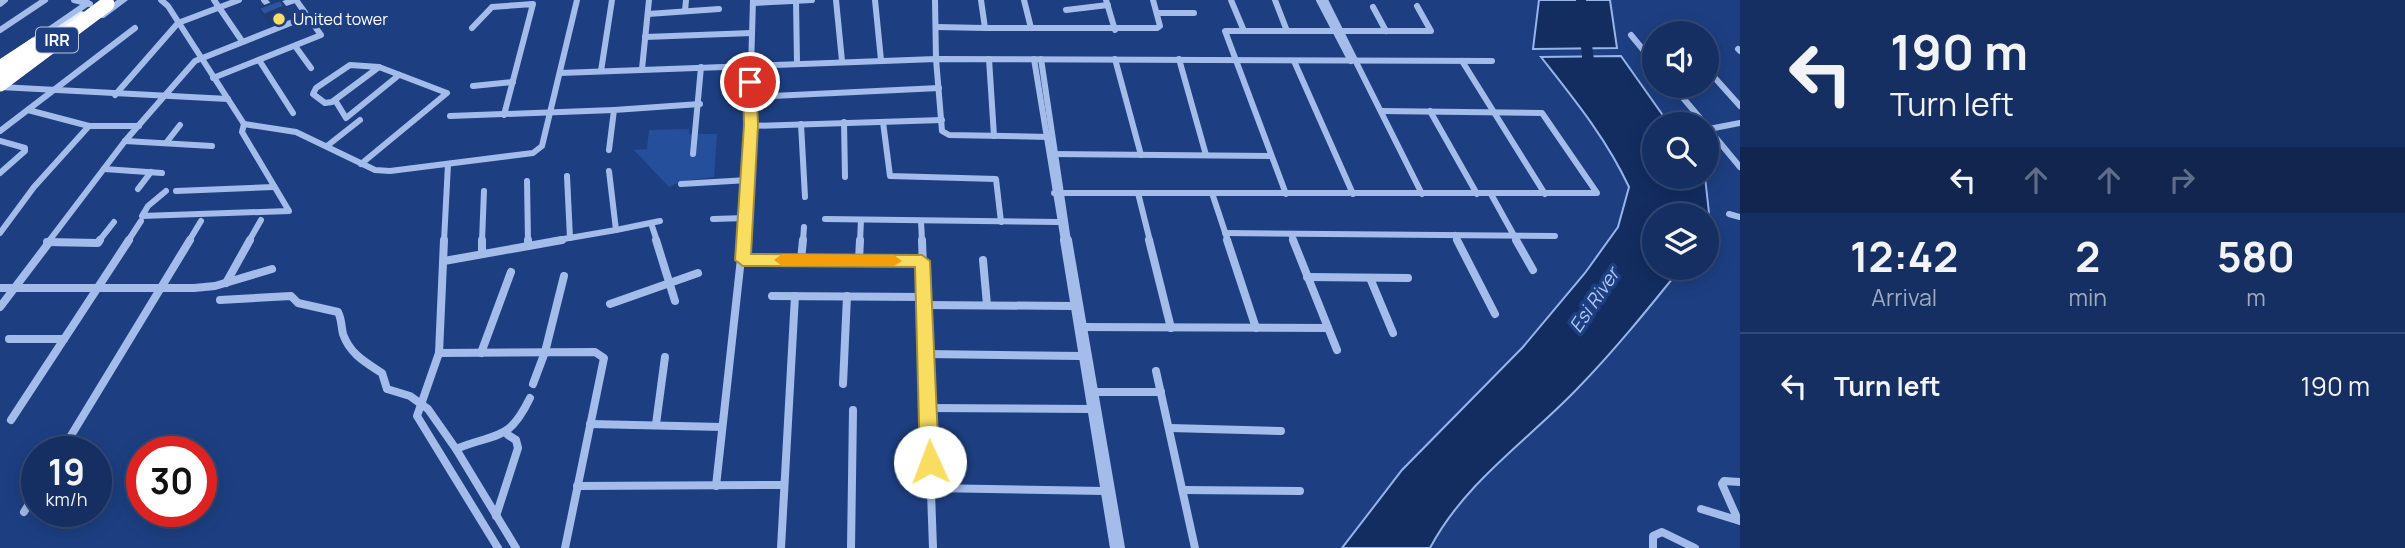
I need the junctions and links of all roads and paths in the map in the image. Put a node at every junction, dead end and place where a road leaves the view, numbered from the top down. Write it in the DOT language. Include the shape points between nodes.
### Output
graph roads {
  1 [pos="5,0"];
  2 [pos="45,0"];
  3 [pos="74,0"];
  4 [pos="123,0"];
  5 [pos="161,0"];
  6 [pos="175,0"];
  7 [pos="214,0"];
  8 [pos="239,0"];
  9 [pos="264,0"];
  10 [pos="295,0"];
  11 [pos="577,0"];
  12 [pos="612,0"];
  13 [pos="649,0"];
  14 [pos="686,0"];
  15 [pos="812,0"];
  16 [pos="836,0"];
  17 [pos="876,0"];
  18 [pos="935,0"];
  19 [pos="981,0"];
  20 [pos="1024,0"];
  21 [pos="1153,0"];
  22 [pos="1231,0"];
  23 [pos="1275,0"];
  24 [pos="1319,0"];
  25 [pos="1325,0"];
  26 [pos="753,1"];
  27 [pos="796,1"];
  28 [pos="101,2"];
  29 [pos="1107,3"];
  30 [pos="0,4"];
  31 [pos="168,6"];
  32 [pos="1417,6"];
  33 [pos="1373,7"];
  34 [pos="219,8"];
  35 [pos="719,9"];
  36 [pos="1066,10"];
  37 [pos="685,11"];
  38 [pos="1157,13"];
  39 [pos="1194,13"];
  40 [pos="648,14"];
  41 [pos="308,16"];
  42 [pos="177,23"];
  43 [pos="936,27"];
  44 [pos="135,28"];
  45 [pos="471,28"];
  46 [pos="985,28"];
  47 [pos="1031,28"];
  48 [pos="0,30"];
  49 [pos="1115,30"];
  50 [pos="1244,31"];
  51 [pos="1287,31"];
  52 [pos="1338,31"];
  53 [pos="1386,32"];
  54 [pos="752,33"];
  55 [pos="1631,35"];
  56 [pos="645,37"];
  57 [pos="242,41"];
  58 [pos="295,46"];
  59 [pos="1642,48"];
  60 [pos="200,57"];
  61 [pos="936,59"];
  62 [pos="989,59"];
  63 [pos="1037,59"];
  64 [pos="1115,59"];
  65 [pos="259,60"];
  66 [pos="881,60"];
  67 [pos="1179,60"];
  68 [pos="1236,60"];
  69 [pos="842,61"];
  70 [pos="1294,61"];
  71 [pos="1353,61"];
  72 [pos="1462,61"];
  73 [pos="1492,61"];
  74 [pos="797,63"];
  75 [pos="750,66"];
  76 [pos="0,67"];
  77 [pos="379,67"];
  78 [pos="701,67"];
  79 [pos="311,68"];
  80 [pos="642,69"];
  81 [pos="601,71"];
  82 [pos="560,73"];
  83 [pos="399,75"];
  84 [pos="214,78"];
  85 [pos="513,82"];
  86 [pos="1719,83"];
  87 [pos="1,86"];
  88 [pos="473,86"];
  89 [pos="939,88"];
  90 [pos="53,92"];
  91 [pos="115,95"];
  92 [pos="164,97"];
  93 [pos="750,97"];
  94 [pos="1683,98"];
  95 [pos="228,99"];
  96 [pos="335,100"];
  97 [pos="699,104"];
  98 [pos="1740,106"];
  99 [pos="28,110"];
  100 [pos="614,110"];
  101 [pos="1381,111"];
  102 [pos="1430,111"];
  103 [pos="1496,112"];
  104 [pos="1695,112"];
  105 [pos="293,113"];
  106 [pos="552,113"];
  107 [pos="504,115"];
  108 [pos="450,116"];
  109 [pos="360,120"];
  110 [pos="942,120"];
  111 [pos="844,122"];
  112 [pos="883,122"];
  113 [pos="1740,123"];
  114 [pos="244,124"];
  115 [pos="802,124"];
  116 [pos="180,125"];
  117 [pos="751,125"];
  118 [pos="1719,125"];
  119 [pos="89,126"];
  120 [pos="139,126"];
  121 [pos="0,131"];
  122 [pos="994,136"];
  123 [pos="1048,136"];
  124 [pos="0,141"];
  125 [pos="125,141"];
  126 [pos="1719,141"];
  127 [pos="166,143"];
  128 [pos="212,146"];
  129 [pos="327,146"];
  130 [pos="609,150"];
  131 [pos="693,154"];
  132 [pos="1051,154"];
  133 [pos="1141,155"];
  134 [pos="1206,155"];
  135 [pos="1270,156"];
  136 [pos="361,164"];
  137 [pos="448,164"];
  138 [pos="1740,167"];
  139 [pos="104,169"];
  140 [pos="609,171"];
  141 [pos="151,172"];
  142 [pos="0,173"];
  143 [pos="162,173"];
  144 [pos="567,176"];
  145 [pos="845,177"];
  146 [pos="748,180"];
  147 [pos="527,181"];
  148 [pos="681,184"];
  149 [pos="274,187"];
  150 [pos="138,189"];
  151 [pos="166,191"];
  152 [pos="176,191"];
  153 [pos="484,191"];
  154 [pos="1057,193"];
  155 [pos="1138,193"];
  156 [pos="1212,193"];
  157 [pos="1286,194"];
  158 [pos="1353,194"];
  159 [pos="1422,194"];
  160 [pos="1476,194"];
  161 [pos="1491,194"];
  162 [pos="1545,194"];
  163 [pos="805,197"];
  164 [pos="1728,214"];
  165 [pos="1740,217"];
  166 [pos="746,218"];
  167 [pos="713,219"];
  168 [pos="825,219"];
  169 [pos="261,220"];
  170 [pos="861,220"];
  171 [pos="201,221"];
  172 [pos="660,221"];
  173 [pos="921,221"];
  174 [pos="114,222"];
  175 [pos="141,222"];
  176 [pos="1001,222"];
  177 [pos="1058,222"];
  178 [pos="651,223"];
  179 [pos="804,226"];
  180 [pos="616,230"];
  181 [pos="0,233"];
  182 [pos="1225,233"];
  183 [pos="1291,234"];
  184 [pos="1455,235"];
  185 [pos="1514,236"];
  186 [pos="1555,236"];
  187 [pos="570,238"];
  188 [pos="47,242"];
  189 [pos="528,246"];
  190 [pos="482,254"];
  191 [pos="743,260"];
  192 [pos="801,260"];
  193 [pos="859,260"];
  194 [pos="983,260"];
  195 [pos="444,261"];
  196 [pos="922,261"];
  197 [pos="272,269"];
  198 [pos="1532,270"];
  199 [pos="510,272"];
  200 [pos="698,273"];
  201 [pos="564,276"];
  202 [pos="1307,277"];
  203 [pos="1370,278"];
  204 [pos="1408,278"];
  205 [pos="226,283"];
  206 [pos="670,283"];
  207 [pos="0,288"];
  208 [pos="15,288"];
  209 [pos="96,289"];
  210 [pos="160,289"];
  211 [pos="772,296"];
  212 [pos="795,296"];
  213 [pos="847,296"];
  214 [pos="220,300"];
  215 [pos="675,301"];
  216 [pos="924,301"];
  217 [pos="610,304"];
  218 [pos="987,305"];
  219 [pos="1073,306"];
  220 [pos="0,307"];
  221 [pos="1495,314"];
  222 [pos="1080,327"];
  223 [pos="1171,328"];
  224 [pos="1256,328"];
  225 [pos="1328,328"];
  226 [pos="1393,333"];
  227 [pos="9,339"];
  228 [pos="64,339"];
  229 [pos="1337,350"];
  230 [pos="545,352"];
  231 [pos="439,353"];
  232 [pos="481,353"];
  233 [pos="926,354"];
  234 [pos="1081,356"];
  235 [pos="665,357"];
  236 [pos="1156,371"];
  237 [pos="533,384"];
  238 [pos="843,384"];
  239 [pos="1094,392"];
  240 [pos="1161,392"];
  241 [pos="530,398"];
  242 [pos="420,402"];
  243 [pos="928,408"];
  244 [pos="1090,409"];
  245 [pos="853,410"];
  246 [pos="12,420"];
  247 [pos="590,424"];
  248 [pos="656,424"];
  249 [pos="722,427"];
  250 [pos="1170,428"];
  251 [pos="1281,430"];
  252 [pos="508,435"];
  253 [pos="71,436"];
  254 [pos="456,449"];
  255 [pos="1740,482"];
  256 [pos="784,485"];
  257 [pos="577,486"];
  258 [pos="716,486"];
  259 [pos="931,488"];
  260 [pos="1183,490"];
  261 [pos="1104,491"];
  262 [pos="1300,491"];
  263 [pos="1701,509"];
  264 [pos="496,516"];
  265 [pos="1739,521"];
  266 [pos="498,548"];
  267 [pos="516,548"];
  268 [pos="565,548"];
  269 [pos="781,548"];
  270 [pos="851,548"];
  271 [pos="933,548"];
  272 [pos="1114,548"];
  273 [pos="1121,548"];
  274 [pos="1195,548"];
  275 [pos="1653,548"];
  276 [pos="1695,548"];
  1 -- 30 [label="street"];
  2 -- 48 [label="street"];
  3 -- 28 [label="street"];
  4 -- 87 [label="street"];
  5 -- 31 [label="street"];
  6 -- 31 [label="street"];
  7 -- 34 [label="street"];
  8 -- 34 [label="street"];
  9 -- 10 [label="street" via="271,8"];
  10 -- 41 [label="street"];
  11 -- 82 [label="street"];
  12 -- 81 [label="street"];
  13 -- 40 [label="street"];
  14 -- 37 [label="street"];
  15 -- 27 [label="street"];
  16 -- 69 [label="street"];
  17 -- 66 [label="street"];
  18 -- 43 [label="street"];
  19 -- 46 [label="street"];
  20 -- 47 [label="street"];
  21 -- 38 [label="street"];
  22 -- 50 [label="street"];
  23 -- 51 [label="street"];
  24 -- 52 [label="street"];
  25 -- 52 [label="street"];
  26 -- 27 [label="street"];
  26 -- 54 [label="street"];
  27 -- 74 [label="street"];
  28 -- 76 [label="highway, bridge"];
  28 -- 87 [label="highway, bridge"];
  29 -- 36 [label="street"];
  29 -- 49 [label="street"];
  31 -- 42 [label="street"];
  32 -- 53 [label="street" via="1431,31"];
  33 -- 53 [label="street"];
  34 -- 42 [label="street"];
  34 -- 57 [label="street"];
  35 -- 37 [label="street"];
  37 -- 40 [label="street"];
  38 -- 39 [label="street"];
  38 -- 49 [label="street" via="1159,27"];
  40 -- 56 [label="street"];
  41 -- 57 [label="street"];
  41 -- 58 [label="street" via="321,35"];
  42 -- 60 [label="street"];
  42 -- 91 [label="street"];
  43 -- 46 [label="street"];
  43 -- 61 [label="street"];
  44 -- 90 [label="street"];
  45 -- 85 [label="street" via="492,7 533,4"];
  46 -- 47 [label="street"];
  47 -- 49 [label="street"];
  50 -- 51 [label="street"];
  50 -- 68 [label="street" via="1224,32"];
  51 -- 52 [label="street"];
  52 -- 53 [label="street"];
  52 -- 71 [label="street"];
  54 -- 56 [label="street"];
  54 -- 75 [label="street"];
  55 -- 59 [label="street"];
  56 -- 80 [label="street"];
  57 -- 60 [label="street"];
  58 -- 65 [label="street"];
  58 -- 79 [label="street"];
  60 -- 84 [label="street"];
  60 -- 92 [label="street"];
  61 -- 62 [label="street"];
  61 -- 66 [label="street"];
  61 -- 89 [label="street"];
  62 -- 63 [label="street"];
  62 -- 122 [label="street"];
  63 -- 64 [label="street"];
  63 -- 123 [label="street"];
  64 -- 67 [label="street"];
  64 -- 133 [label="street"];
  65 -- 84 [label="street"];
  65 -- 105 [label="street"];
  66 -- 69 [label="street"];
  67 -- 68 [label="street"];
  67 -- 134 [label="street"];
  68 -- 70 [label="street"];
  68 -- 135 [label="street"];
  69 -- 74 [label="street"];
  70 -- 71 [label="street"];
  70 -- 158 [label="street"];
  71 -- 72 [label="street"];
  71 -- 101 [label="street"];
  72 -- 73 [label="street"];
  72 -- 103 [label="street"];
  74 -- 75 [label="street"];
  75 -- 78 [label="street"];
  75 -- 93 [label="street"];
  77 -- 83 [label="street"];
  77 -- 96 [label="street"];
  77 -- 96 [label="street" via="347,66 313,92 325,103"];
  78 -- 80 [label="street"];
  78 -- 97 [label="street"];
  80 -- 81 [label="street"];
  81 -- 82 [label="street"];
  82 -- 106 [label="street"];
  83 -- 96 [label="street" via="346,118"];
  83 -- 136 [label="street" via="447,93"];
  84 -- 95 [label="street"];
  85 -- 88 [label="street"];
  85 -- 107 [label="street"];
  86 -- 98 [label="street"];
  87 -- 90 [label="street"];
  89 -- 93 [label="street"];
  89 -- 110 [label="street"];
  90 -- 91 [label="street"];
  90 -- 99 [label="street"];
  91 -- 92 [label="street"];
  92 -- 95 [label="street"];
  92 -- 120 [label="street"];
  93 -- 117 [label="street"];
  94 -- 104 [label="street"];
  95 -- 114 [label="street"];
  97 -- 100 [label="street"];
  97 -- 131 [label="street"];
  99 -- 119 [label="street"];
  99 -- 121 [label="street"];
  100 -- 106 [label="street"];
  100 -- 130 [label="street"];
  101 -- 102 [label="street"];
  101 -- 159 [label="street"];
  102 -- 103 [label="street"];
  102 -- 160 [label="street"];
  103 -- 162 [label="street"];
  103 -- 162 [label="street" via="1545,114 1597,193"];
  106 -- 107 [label="street"];
  106 -- 137 [label="street" via="542,146 533,153"];
  107 -- 108 [label="street"];
  109 -- 129 [label="street"];
  110 -- 112 [label="street"];
  110 -- 122 [label="street" via="945,134"];
  111 -- 112 [label="street"];
  111 -- 115 [label="street"];
  111 -- 145 [label="street"];
  112 -- 176 [label="street" via="890,176 996,179"];
  113 -- 118 [label="street"];
  114 -- 129 [label="street" via="296,132"];
  114 -- 149 [label="street" via="242,132"];
  115 -- 117 [label="street"];
  115 -- 163 [label="street"];
  116 -- 127 [label="street"];
  117 -- 146 [label="street"];
  119 -- 120 [label="street"];
  119 -- 181 [label="street"];
  120 -- 125 [label="street"];
  122 -- 123 [label="street"];
  123 -- 132 [label="street"];
  124 -- 142 [label="street" via="25,151"];
  125 -- 127 [label="street"];
  125 -- 139 [label="street"];
  126 -- 138 [label="street"];
  127 -- 128 [label="street"];
  129 -- 136 [label="street"];
  132 -- 133 [label="street"];
  132 -- 154 [label="street"];
  133 -- 134 [label="street"];
  134 -- 135 [label="street"];
  135 -- 157 [label="street"];
  136 -- 137 [label="street" via="390,171"];
  137 -- 195 [label="street"];
  139 -- 141 [label="street"];
  139 -- 188 [label="street"];
  140 -- 180 [label="street"];
  141 -- 143 [label="street"];
  141 -- 150 [label="street"];
  144 -- 187 [label="street"];
  146 -- 148 [label="street"];
  146 -- 166 [label="street"];
  147 -- 189 [label="street"];
  149 -- 151 [label="street" via="289,211 142,216"];
  149 -- 152 [label="street"];
  153 -- 190 [label="street"];
  154 -- 155 [label="street"];
  154 -- 177 [label="street"];
  154 -- 222 [label="street"];
  155 -- 156 [label="street"];
  155 -- 223 [label="street"];
  156 -- 157 [label="street"];
  156 -- 182 [label="street"];
  157 -- 158 [label="street"];
  158 -- 159 [label="street"];
  159 -- 160 [label="street"];
  160 -- 161 [label="street"];
  161 -- 162 [label="street"];
  161 -- 185 [label="street"];
  164 -- 165 [label="street"];
  166 -- 167 [label="street"];
  166 -- 191 [label="street"];
  168 -- 170 [label="street"];
  169 -- 205 [label="street"];
  170 -- 173 [label="street"];
  170 -- 193 [label="street"];
  171 -- 210 [label="street"];
  172 -- 178 [label="street"];
  173 -- 176 [label="street"];
  173 -- 196 [label="street"];
  174 -- 188 [label="street" via="98,243"];
  175 -- 209 [label="street"];
  176 -- 177 [label="street"];
  177 -- 219 [label="street"];
  178 -- 180 [label="street"];
  178 -- 206 [label="street"];
  179 -- 192 [label="street"];
  180 -- 187 [label="street"];
  182 -- 183 [label="street"];
  182 -- 224 [label="street"];
  183 -- 184 [label="street"];
  183 -- 202 [label="street"];
  184 -- 185 [label="street"];
  184 -- 221 [label="street"];
  185 -- 186 [label="street"];
  185 -- 198 [label="street"];
  187 -- 189 [label="street"];
  188 -- 208 [label="street"];
  189 -- 190 [label="street"];
  190 -- 195 [label="street"];
  191 -- 192 [label="street"];
  191 -- 249 [label="street"];
  192 -- 193 [label="street"];
  193 -- 196 [label="street"];
  194 -- 218 [label="street"];
  195 -- 231 [label="street"];
  196 -- 216 [label="street"];
  197 -- 205 [label="street"];
  199 -- 232 [label="street"];
  200 -- 206 [label="street"];
  201 -- 230 [label="street"];
  202 -- 203 [label="street"];
  202 -- 225 [label="street"];
  203 -- 204 [label="street"];
  203 -- 226 [label="street"];
  205 -- 210 [label="street"];
  206 -- 215 [label="street"];
  206 -- 217 [label="street"];
  207 -- 208 [label="street"];
  208 -- 209 [label="street"];
  208 -- 220 [label="street"];
  209 -- 210 [label="street"];
  209 -- 228 [label="street"];
  210 -- 253 [label="street"];
  211 -- 212 [label="street"];
  212 -- 213 [label="street"];
  212 -- 256 [label="street"];
  213 -- 216 [label="street"];
  213 -- 238 [label="street"];
  214 -- 242 [label="street" via="291,296 298,303 338,312 343,333 361,363 382,373 387,389"];
  216 -- 218 [label="street"];
  216 -- 233 [label="street"];
  218 -- 219 [label="street"];
  219 -- 222 [label="street"];
  222 -- 223 [label="street"];
  222 -- 234 [label="street"];
  222 -- 239 [label="street"];
  223 -- 224 [label="street"];
  224 -- 225 [label="street"];
  225 -- 229 [label="street"];
  227 -- 228 [label="street"];
  228 -- 246 [label="street"];
  230 -- 232 [label="street"];
  230 -- 237 [label="street"];
  230 -- 247 [label="street" via="595,352 604,358"];
  231 -- 232 [label="street"];
  231 -- 242 [label="street"];
  233 -- 234 [label="street"];
  233 -- 243 [label="street"];
  234 -- 244 [label="street"];
  235 -- 248 [label="street"];
  236 -- 240 [label="street"];
  239 -- 240 [label="street"];
  239 -- 273 [label="street"];
  240 -- 250 [label="street"];
  241 -- 252 [label="street"];
  242 -- 254 [label="street"];
  242 -- 266 [label="street" via="417,415"];
  243 -- 244 [label="street"];
  243 -- 259 [label="street"];
  244 -- 261 [label="street"];
  245 -- 270 [label="street"];
  247 -- 248 [label="street"];
  247 -- 257 [label="street"];
  248 -- 249 [label="street"];
  249 -- 258 [label="street"];
  250 -- 251 [label="street"];
  250 -- 260 [label="street"];
  252 -- 254 [label="street"];
  252 -- 264 [label="street" via="518,448"];
  254 -- 264 [label="street"];
  255 -- 265 [label="street" via="1722,484"];
  256 -- 258 [label="street"];
  256 -- 269 [label="street"];
  257 -- 258 [label="street"];
  257 -- 268 [label="street"];
  259 -- 261 [label="street"];
  259 -- 271 [label="street"];
  260 -- 262 [label="street"];
  260 -- 274 [label="street"];
  261 -- 272 [label="street"];
  263 -- 265 [label="street"];
  264 -- 267 [label="street"];
  275 -- 276 [label="street" via="1653,536 1662,533"];
}
